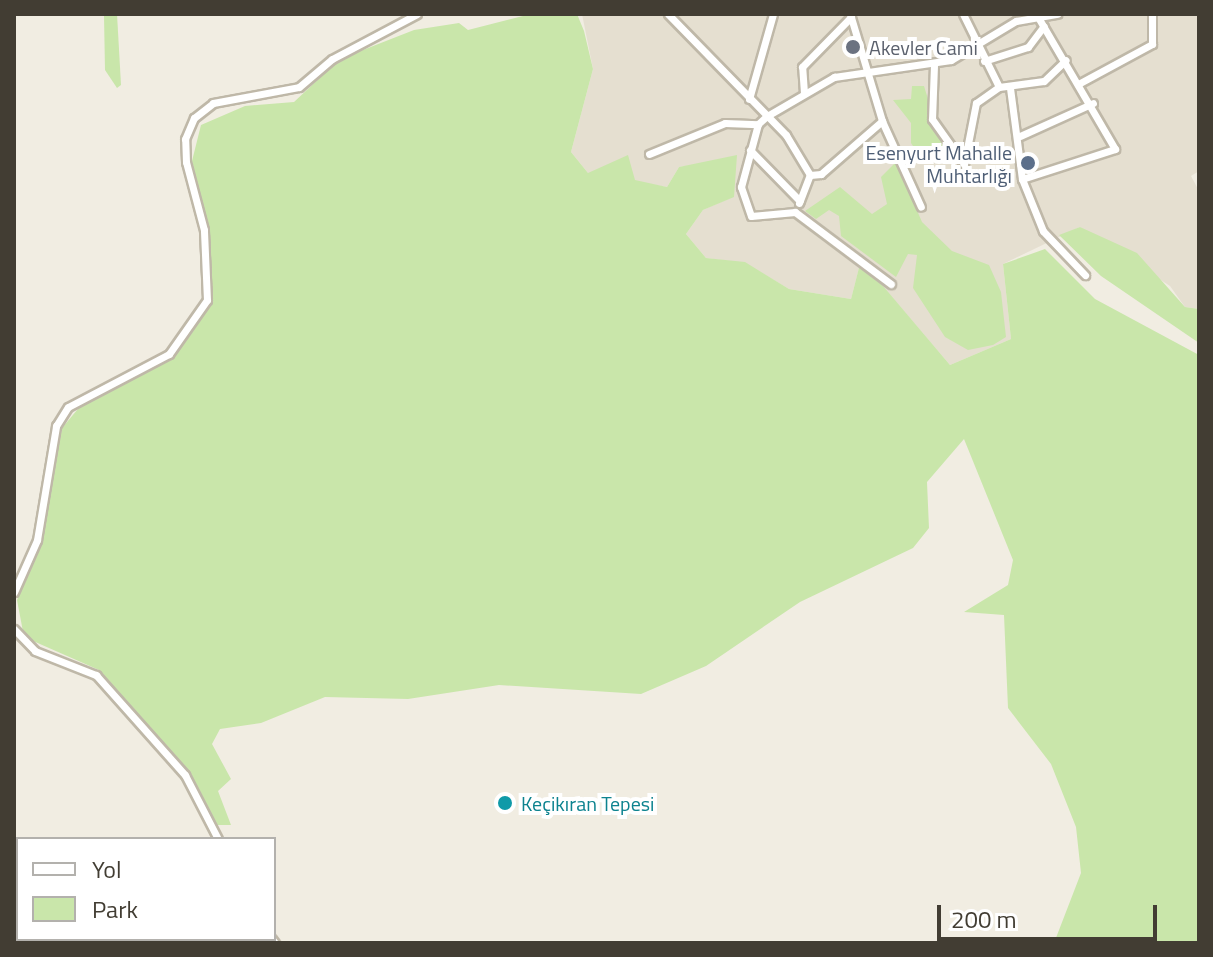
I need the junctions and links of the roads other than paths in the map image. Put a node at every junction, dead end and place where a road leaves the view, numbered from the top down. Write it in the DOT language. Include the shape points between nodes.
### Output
graph roads {
  1 [pos="417,14"];
  2 [pos="668,14"];
  3 [pos="773,14"];
  4 [pos="963,14"];
  5 [pos="1057,14"];
  6 [pos="1152,14"];
  7 [pos="850,16"];
  8 [pos="1040,20"];
  9 [pos="974,43"];
  10 [pos="1066,60"];
  11 [pos="984,61"];
  12 [pos="934,65"];
  13 [pos="870,72"];
  14 [pos="1080,83"];
  15 [pos="999,87"];
  16 [pos="1010,88"];
  17 [pos="804,93"];
  18 [pos="749,99"];
  19 [pos="1093,103"];
  20 [pos="767,116"];
  21 [pos="882,121"];
  22 [pos="758,124"];
  23 [pos="1020,136"];
  24 [pos="750,150"];
  25 [pos="649,154"];
  26 [pos="810,175"];
  27 [pos="1022,179"];
  28 [pos="800,201"];
  29 [pos="921,207"];
  30 [pos="795,212"];
  31 [pos="1085,275"];
  32 [pos="891,284"];
  33 [pos="14,592"];
  34 [pos="14,629"];
  35 [pos="217,837"];
  1 -- 33 [label="street" via="332,59 299,87 213,103 194,118 185,139 186,162 204,230 207,300 169,354 85,393 62,416 37,540"];
  2 -- 18 [label="street"];
  3 -- 18 [label="street"];
  4 -- 9 [label="street"];
  5 -- 8 [label="street"];
  6 -- 14 [label="street" via="1152,44"];
  7 -- 13 [label="street"];
  7 -- 17 [label="street" via="802,67"];
  8 -- 9 [label="street" via="1016,21"];
  8 -- 10 [label="street"];
  8 -- 11 [label="street" via="1028,47"];
  9 -- 11 [label="street"];
  9 -- 12 [label="street"];
  10 -- 14 [label="street"];
  10 -- 16 [label="street" via="1044,81"];
  11 -- 15 [label="street"];
  12 -- 13 [label="street"];
  12 -- 15 [label="street" via="932,119 964,164 976,103"];
  13 -- 17 [label="street"];
  13 -- 21 [label="street"];
  14 -- 19 [label="street"];
  15 -- 16 [label="street"];
  16 -- 23 [label="street"];
  17 -- 20 [label="street"];
  18 -- 20 [label="street"];
  19 -- 23 [label="street"];
  19 -- 27 [label="street" via="1115,149"];
  20 -- 22 [label="street"];
  20 -- 26 [label="street"];
  21 -- 26 [label="street" via="821,174"];
  21 -- 29 [label="street"];
  22 -- 24 [label="street"];
  22 -- 25 [label="street" via="725,123"];
  23 -- 27 [label="street"];
  24 -- 28 [label="street"];
  24 -- 30 [label="street" via="741,187 751,216"];
  26 -- 28 [label="street"];
  27 -- 31 [label="street" via="1043,231"];
  28 -- 30 [label="street"];
  30 -- 32 [label="street"];
  34 -- 35 [label="street" via="35,651 96,675 185,775"];
}
